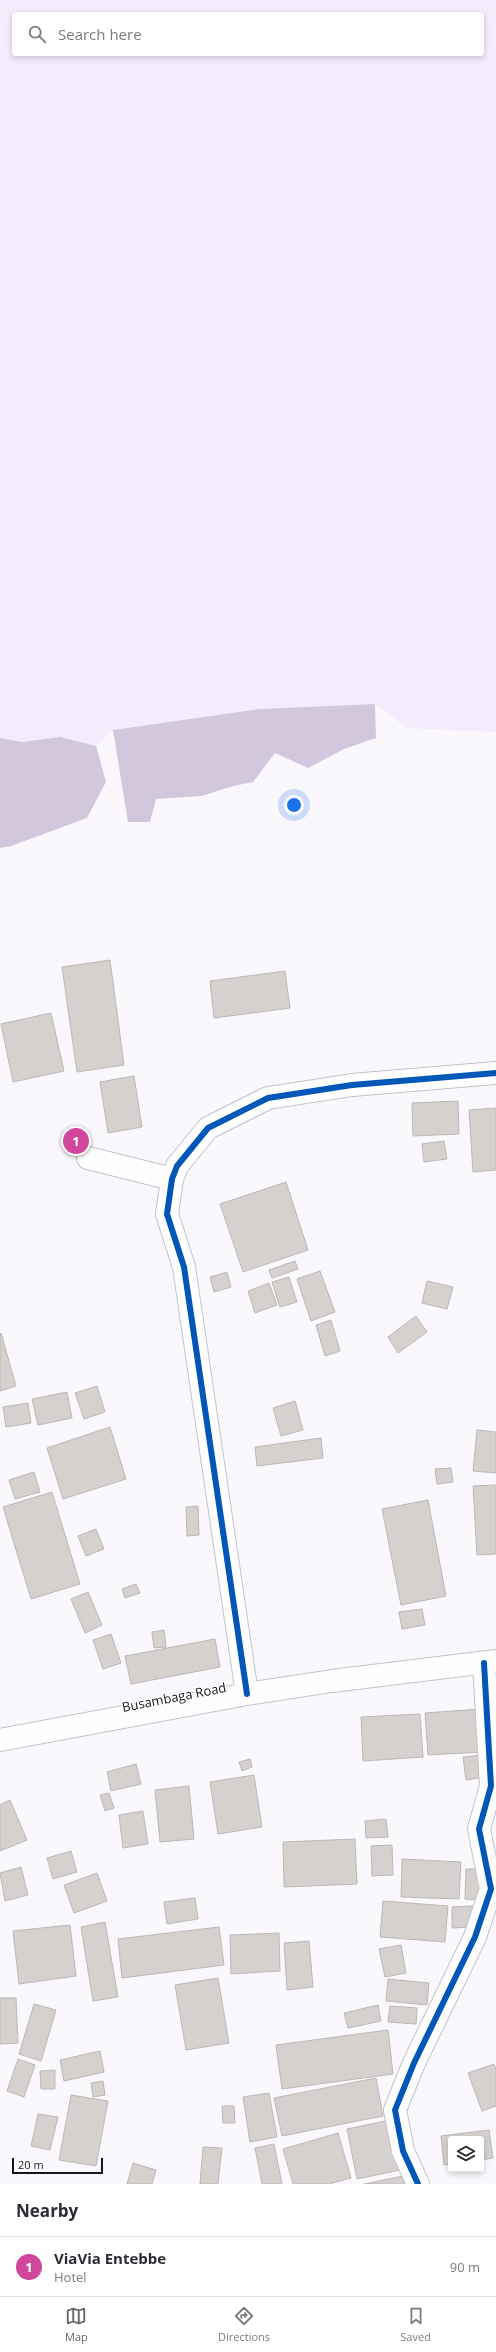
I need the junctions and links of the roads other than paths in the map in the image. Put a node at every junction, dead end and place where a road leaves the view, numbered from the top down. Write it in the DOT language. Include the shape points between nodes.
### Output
graph roads {
  1 [pos="496,1073"];
  2 [pos="88,1158"];
  3 [pos="172,1179"];
  4 [pos="490,1662"];
  5 [pos="247,1694"];
  6 [pos="0,1740"];
  7 [pos="418,2184"];
  1 -- 3 [label="street" via="352,1085 268,1098 208,1128 177,1166"];
  2 -- 3 [label="street"];
  3 -- 5 [label="street" via="167,1214 184,1267"];
  4 -- 5 [label="street, Busambaga Road"];
  4 -- 7 [label="street" via="491,1786 479,1829 491,1888 475,1937 414,2063 396,2110 403,2151"];
  5 -- 6 [label="street, Busambaga Road"];
}
